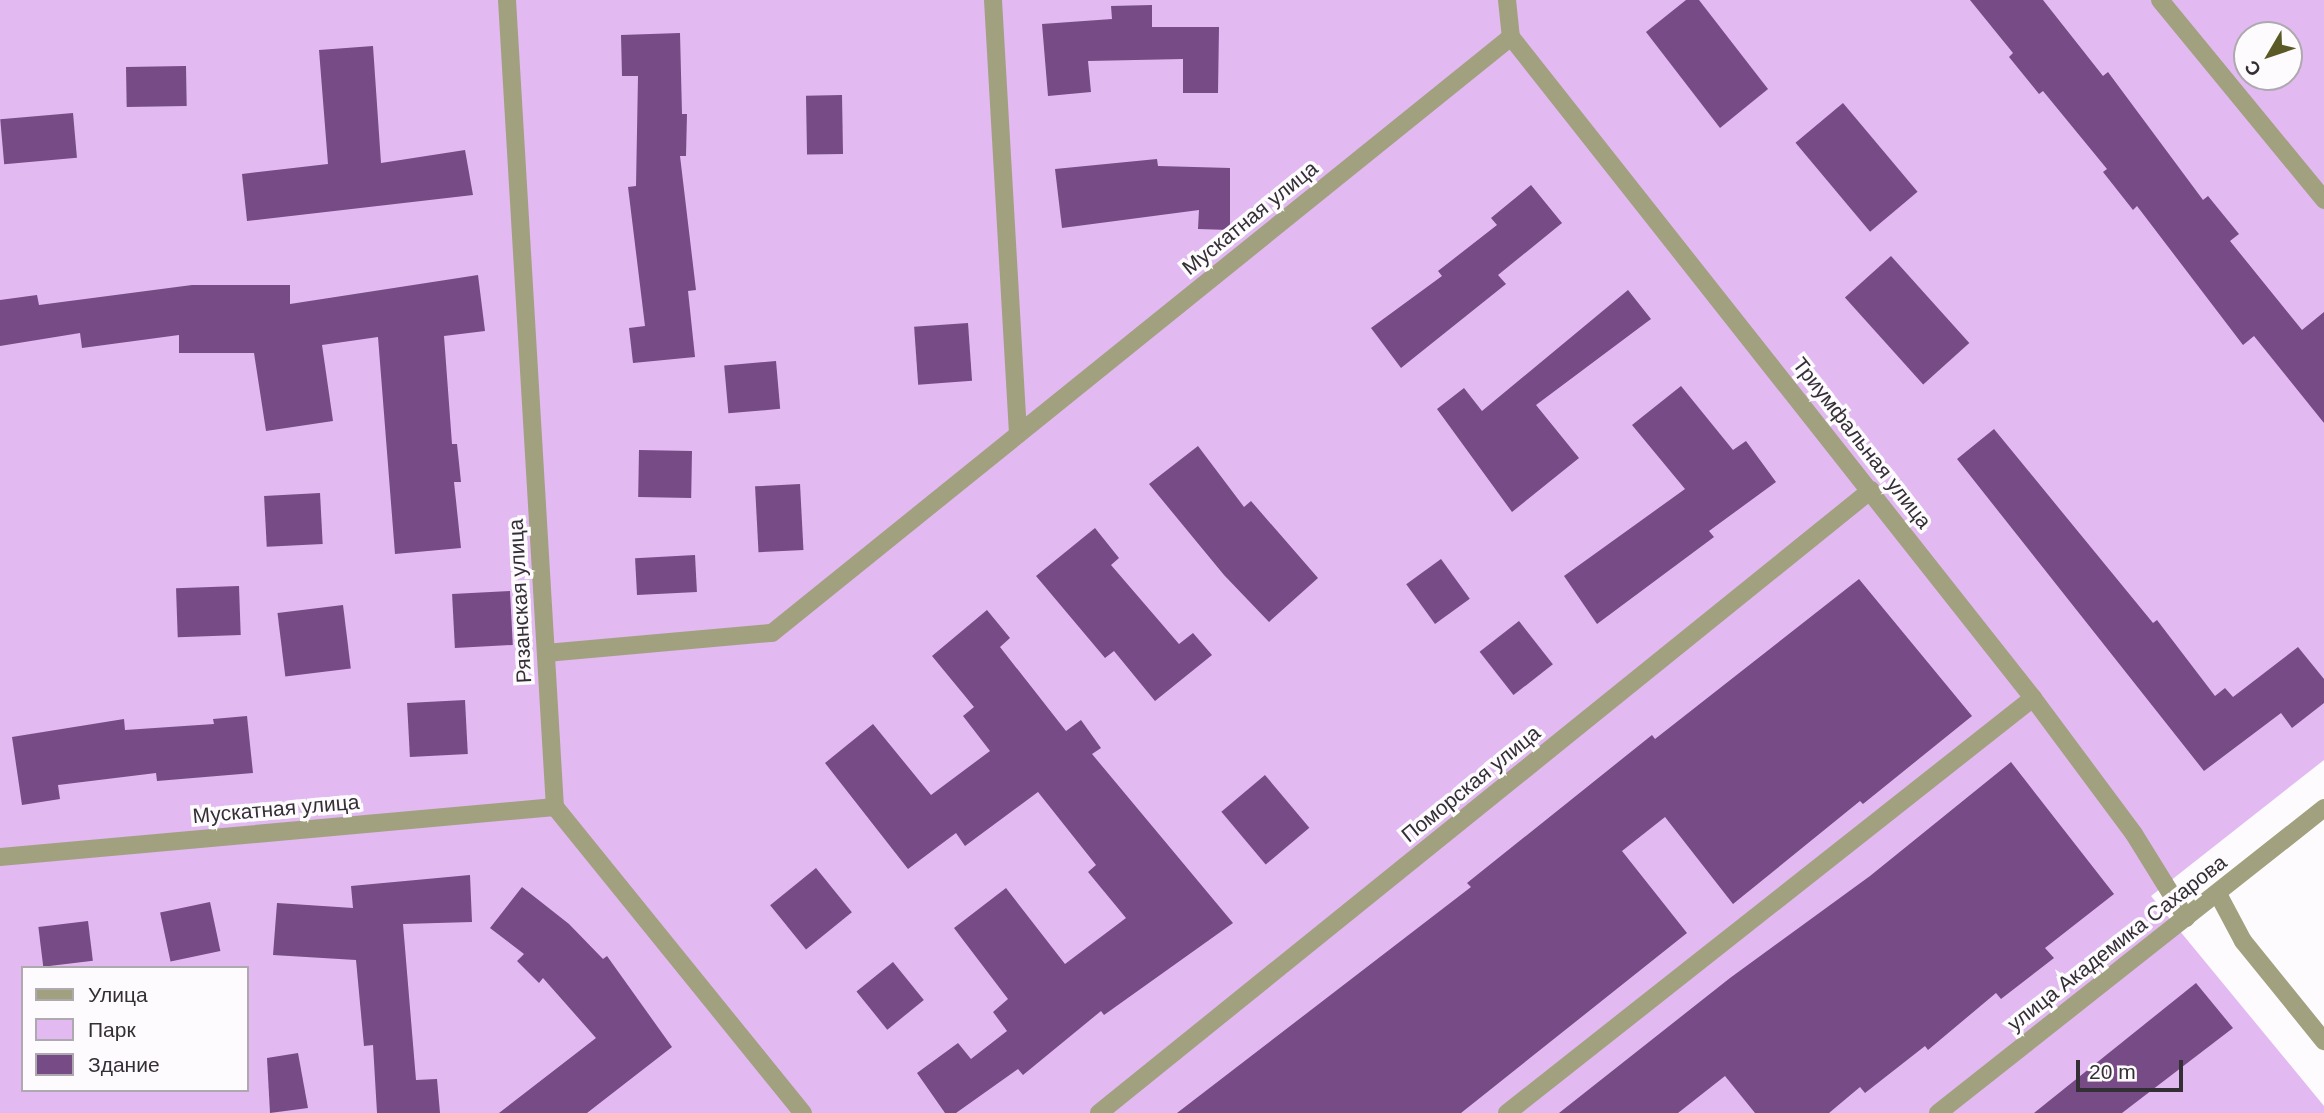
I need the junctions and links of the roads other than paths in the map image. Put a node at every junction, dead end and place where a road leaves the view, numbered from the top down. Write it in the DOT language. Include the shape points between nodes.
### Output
graph roads {
  1 [pos="507,0"];
  2 [pos="993,0"];
  3 [pos="1507,0"];
  4 [pos="2160,0"];
  5 [pos="1511,37"];
  6 [pos="2324,200"];
  7 [pos="1018,434"];
  8 [pos="1871,490"];
  9 [pos="546,653"];
  10 [pos="2033,698"];
  11 [pos="555,807"];
  12 [pos="2324,808"];
  13 [pos="0,857"];
  14 [pos="2218,894"];
  15 [pos="2186,918"];
  16 [pos="2324,1041"];
  17 [pos="803,1113"];
  18 [pos="1099,1113"];
  19 [pos="1507,1113"];
  20 [pos="1938,1113"];
  1 -- 9 [label="street, Рязанская улица"];
  2 -- 7 [label="street"];
  3 -- 5 [label="street"];
  4 -- 6 [label="street"];
  5 -- 7 [label="street, Мускатная улица"];
  5 -- 8 [label="street, Триумфальная улица"];
  7 -- 9 [label="street, Мускатная улица" via="772,634"];
  8 -- 10 [label="street, Триумфальная улица"];
  8 -- 18 [label="street, Поморская улица"];
  9 -- 11 [label="street, Рязанская улица"];
  10 -- 15 [label="street, Триумфальная улица" via="2134,834"];
  10 -- 19 [label="street"];
  11 -- 13 [label="street, Мускатная улица"];
  11 -- 17 [label="street"];
  12 -- 14 [label="street, улица Академика Сахарова"];
  14 -- 15 [label="street, улица Академика Сахарова"];
  14 -- 16 [label="street" via="2243,940"];
  15 -- 20 [label="street, улица Академика Сахарова"];
}
